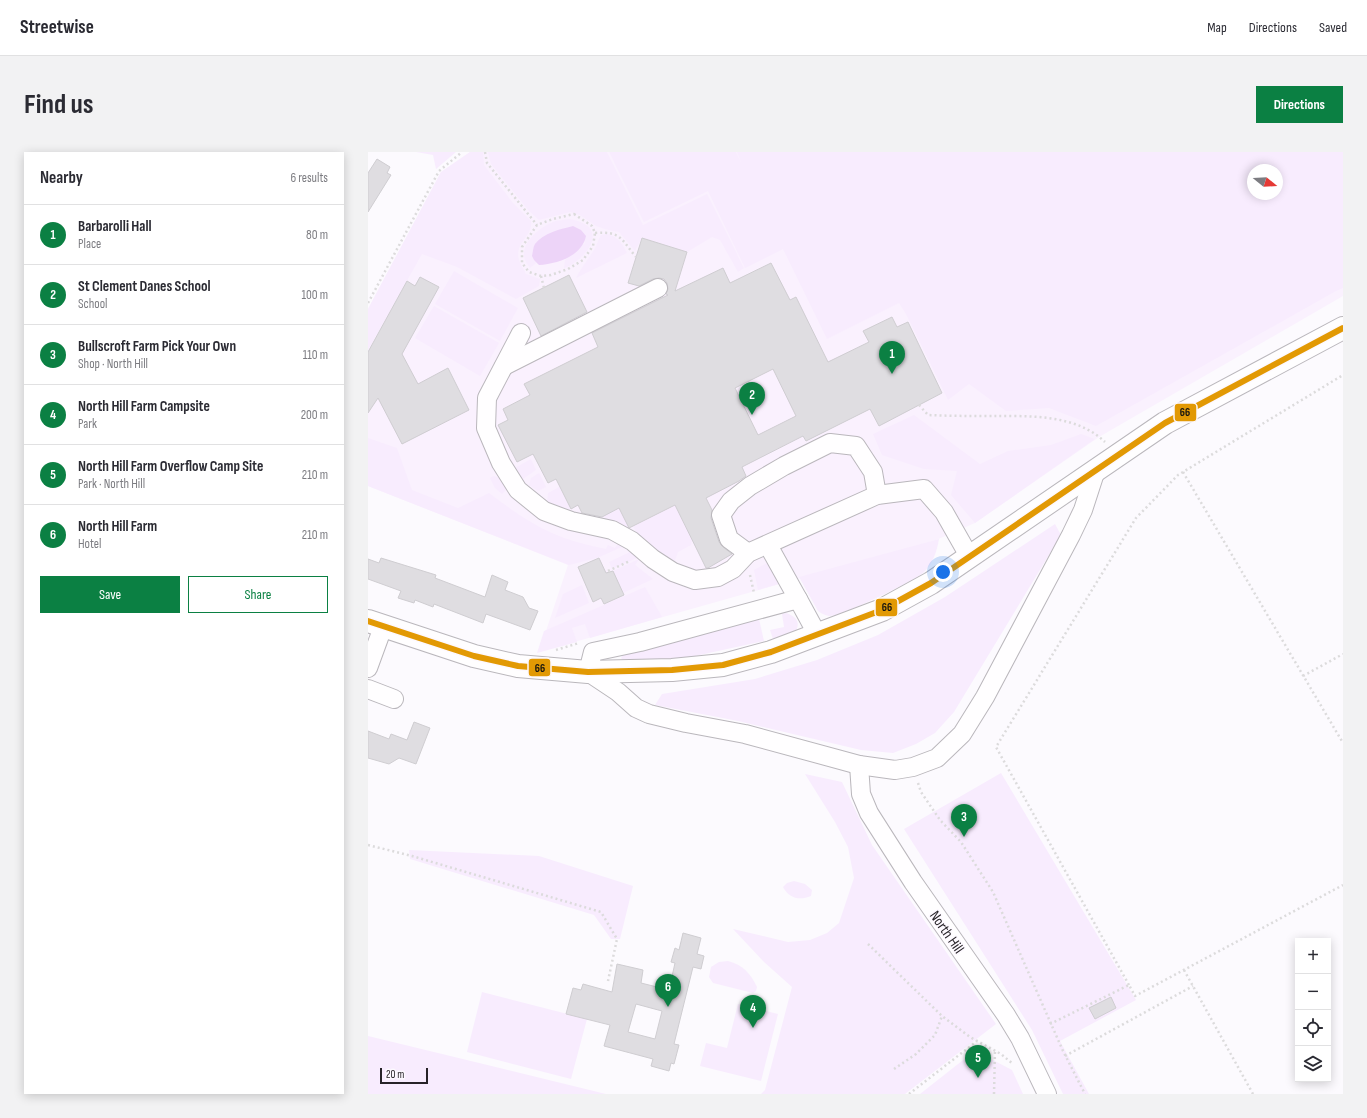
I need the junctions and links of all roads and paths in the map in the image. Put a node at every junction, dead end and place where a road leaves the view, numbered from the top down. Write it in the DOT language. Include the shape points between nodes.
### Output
graph roads {
  1 [pos="462,152"];
  2 [pos="485,152"];
  3 [pos="536,224"];
  4 [pos="595,233"];
  5 [pos="636,257"];
  6 [pos="541,276"];
  7 [pos="544,288"];
  8 [pos="658,288"];
  9 [pos="368,303"];
  10 [pos="1343,328"];
  11 [pos="521,333"];
  12 [pos="504,366"];
  13 [pos="1343,375"];
  14 [pos="919,405"];
  15 [pos="1118,455"];
  16 [pos="1096,470"];
  17 [pos="1183,472"];
  18 [pos="877,495"];
  19 [pos="768,545"];
  20 [pos="646,553"];
  21 [pos="748,553"];
  22 [pos="969,556"];
  23 [pos="608,571"];
  24 [pos="750,573"];
  25 [pos="755,598"];
  26 [pos="798,599"];
  27 [pos="376,624"];
  28 [pos="817,634"];
  29 [pos="581,643"];
  30 [pos="552,651"];
  31 [pos="1343,654"];
  32 [pos="368,668"];
  33 [pos="588,672"];
  34 [pos="1303,676"];
  35 [pos="368,689"];
  36 [pos="394,699"];
  37 [pos="1343,743"];
  38 [pos="858,766"];
  39 [pos="913,767"];
  40 [pos="368,845"];
  41 [pos="1343,885"];
  42 [pos="868,944"];
  43 [pos="1184,970"];
  44 [pos="608,981"];
  45 [pos="1129,984"];
  46 [pos="1193,986"];
  47 [pos="942,1016"];
  48 [pos="1050,1024"];
  49 [pos="977,1041"];
  50 [pos="995,1050"];
  51 [pos="1065,1056"];
  52 [pos="1016,1068"];
  53 [pos="894,1069"];
  54 [pos="909,1094"];
  55 [pos="994,1094"];
  56 [pos="1047,1094"];
  57 [pos="1085,1094"];
  58 [pos="1253,1094"];
  1 -- 9 [label="path" via="439,171"];
  2 -- 3 [label="path" via="487,163"];
  3 -- 4 [label="path" via="574,214 592,226"];
  3 -- 6 [label="path" via="522,247 522,263 529,272"];
  4 -- 5 [label="path" via="607,232 620,236"];
  4 -- 6 [label="path" via="593,246 583,260 568,270"];
  6 -- 7 [label="path"];
  8 -- 12 [label="street"];
  10 -- 15 [label="main road" via="1165,423"];
  11 -- 12 [label="street"];
  12 -- 20 [label="street" via="487,398 486,428 501,463 518,490 544,511 571,521 612,530 632,541"];
  13 -- 17 [label="path"];
  14 -- 15 [label="path" via="928,415 1045,417 1085,429 1099,437"];
  15 -- 16 [label="main road"];
  16 -- 22 [label="main road"];
  16 -- 39 [label="street" via="1083,510 1071,535 982,703 962,734 937,758"];
  17 -- 34 [label="path"];
  17 -- 45 [label="path" via="1136,518 996,747"];
  18 -- 19 [label="street"];
  18 -- 21 [label="street" via="873,472 856,446 830,443 784,466 750,486 731,501 721,515 729,539"];
  18 -- 22 [label="street" via="924,488 944,512"];
  19 -- 21 [label="street"];
  19 -- 26 [label="street"];
  20 -- 21 [label="street" via="673,572 696,580 718,577 733,569"];
  20 -- 23 [label="path"];
  22 -- 28 [label="main road" via="931,583 882,610"];
  24 -- 25 [label="path"];
  26 -- 28 [label="street"];
  26 -- 33 [label="street" via="640,642 593,652"];
  27 -- 32 [label="street"];
  27 -- 33 [label="main road" via="474,656 518,666"];
  28 -- 33 [label="main road" via="771,652 723,665 672,670"];
  29 -- 30 [label="path"];
  31 -- 34 [label="path"];
  33 -- 38 [label="street" via="636,708 649,714 745,734"];
  34 -- 37 [label="path"];
  35 -- 36 [label="street"];
  38 -- 39 [label="street" via="895,770"];
  38 -- 56 [label="street, North Hill" via="861,794 869,813 912,882 1006,1015"];
  39 -- 48 [label="path" via="921,792 940,820 961,842 993,892"];
  40 -- 44 [label="path" via="601,912 617,939"];
  41 -- 43 [label="path"];
  42 -- 47 [label="path"];
  43 -- 45 [label="path" via="1135,996"];
  43 -- 46 [label="path"];
  45 -- 48 [label="path"];
  46 -- 51 [label="path"];
  46 -- 58 [label="path"];
  47 -- 49 [label="path"];
  47 -- 53 [label="path" via="935,1034 916,1054"];
  48 -- 51 [label="path"];
  49 -- 50 [label="path"];
  49 -- 54 [label="path"];
  50 -- 52 [label="path"];
  50 -- 55 [label="path"];
  51 -- 57 [label="path"];
}
